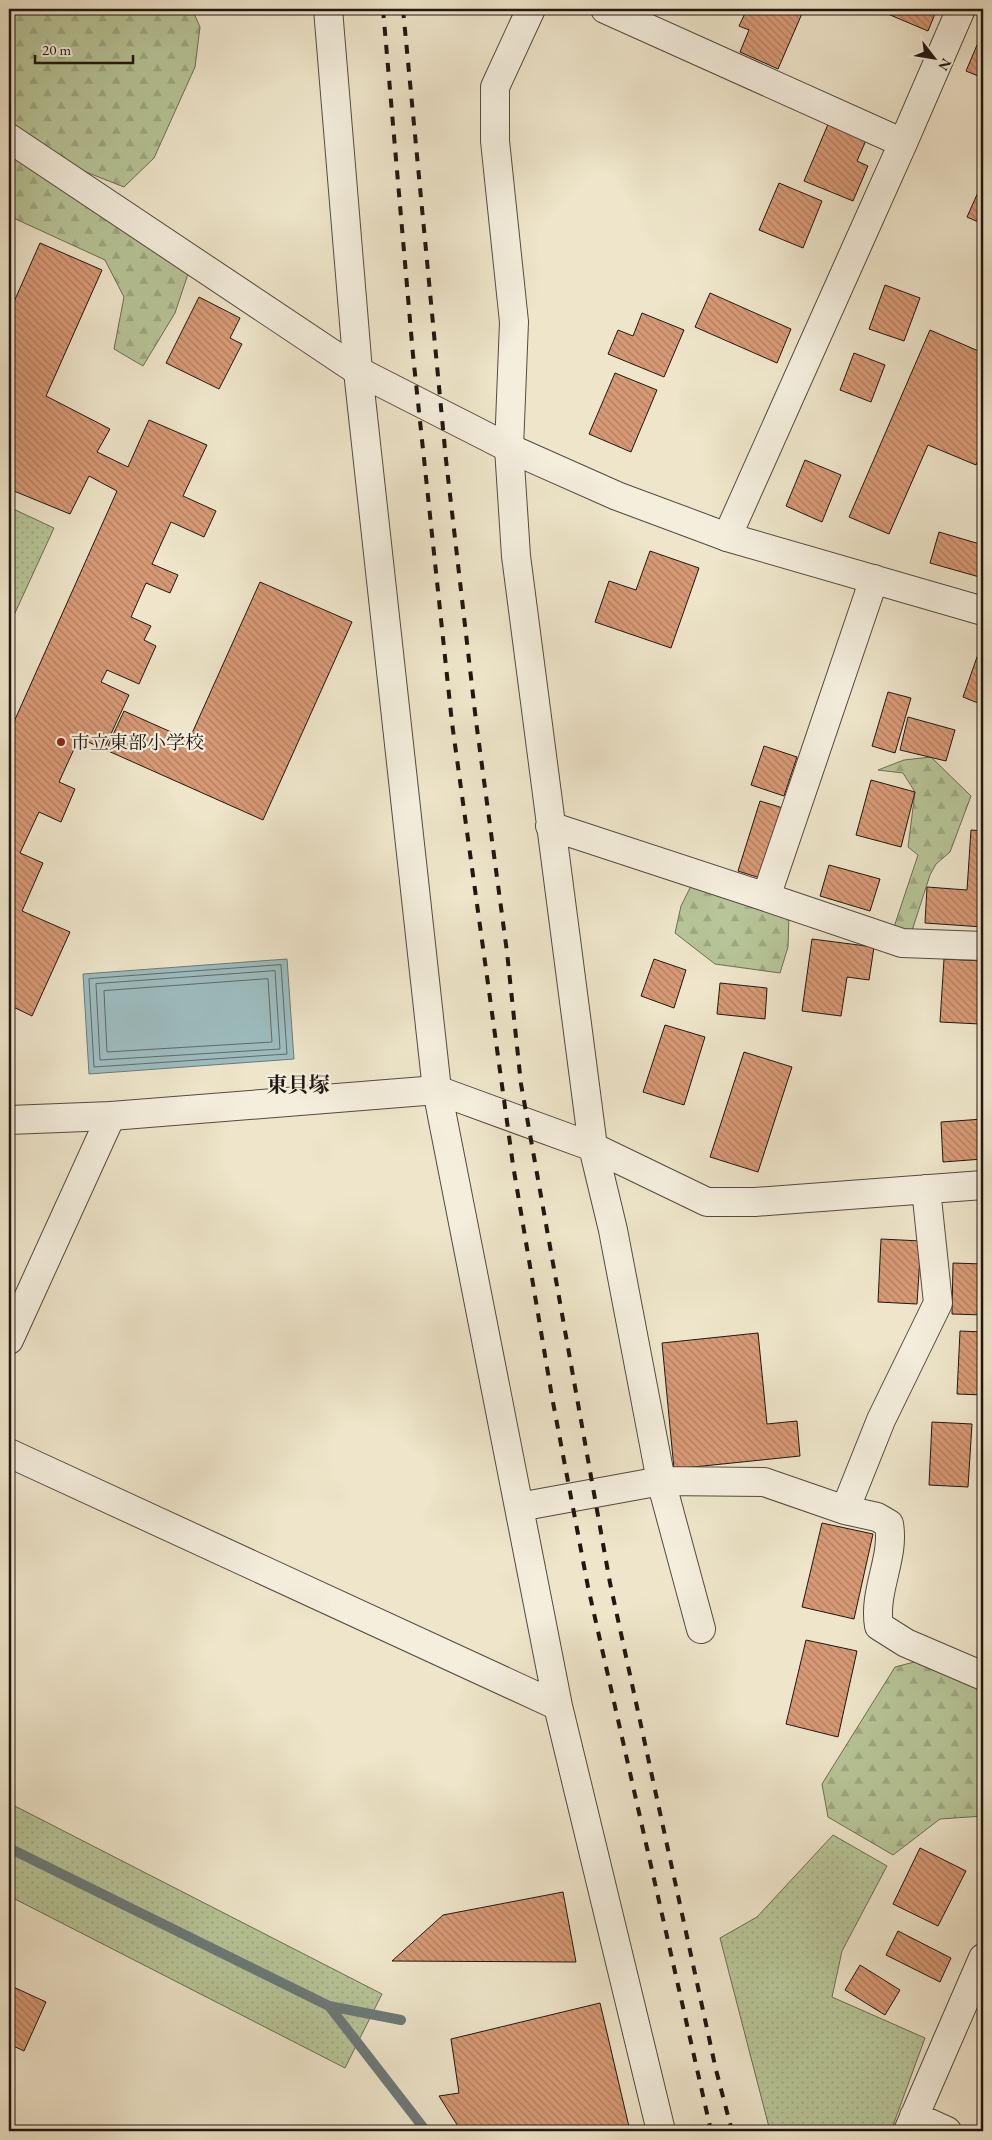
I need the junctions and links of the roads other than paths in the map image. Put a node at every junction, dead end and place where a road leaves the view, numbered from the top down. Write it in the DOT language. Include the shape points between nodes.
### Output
graph roads {
  1 [pos="328,9"];
  2 [pos="531,9"];
  3 [pos="605,9"];
  4 [pos="961,9"];
  5 [pos="9,138"];
  6 [pos="904,143"];
  7 [pos="358,371"];
  8 [pos="509,448"];
  9 [pos="727,537"];
  10 [pos="874,579"];
  11 [pos="983,611"];
  12 [pos="550,826"];
  13 [pos="766,897"];
  14 [pos="983,946"];
  15 [pos="437,1090"];
  16 [pos="111,1116"];
  17 [pos="9,1120"];
  18 [pos="593,1147"];
  19 [pos="983,1185"];
  20 [pos="926,1189"];
  21 [pos="9,1340"];
  22 [pos="9,1453"];
  23 [pos="661,1481"];
  24 [pos="519,1507"];
  25 [pos="845,1510"];
  26 [pos="701,1629"];
  27 [pos="983,1676"];
  28 [pos="558,1706"];
  29 [pos="983,1958"];
  30 [pos="911,2124"];
  31 [pos="661,2131"];
  32 [pos="948,2131"];
  1 -- 7 [label="street"];
  2 -- 8 [label="street" via="495,87 495,141 514,322"];
  3 -- 6 [label="street"];
  4 -- 6 [label="street"];
  5 -- 7 [label="street"];
  6 -- 9 [label="street"];
  7 -- 8 [label="street"];
  7 -- 15 [label="street"];
  8 -- 9 [label="street" via="617,496"];
  8 -- 12 [label="street" via="516,556"];
  9 -- 10 [label="street"];
  10 -- 11 [label="street"];
  10 -- 13 [label="street"];
  12 -- 13 [label="street"];
  12 -- 18 [label="street"];
  13 -- 14 [label="street" via="902,943"];
  15 -- 16 [label="street"];
  15 -- 18 [label="street"];
  15 -- 24 [label="street"];
  16 -- 17 [label="street"];
  16 -- 21 [label="street"];
  18 -- 20 [label="street" via="707,1202 755,1202"];
  18 -- 23 [label="street" via="613,1230"];
  19 -- 20 [label="street"];
  20 -- 25 [label="street" via="938,1303 881,1420"];
  22 -- 28 [label="street"];
  23 -- 24 [label="street"];
  23 -- 25 [label="street" via="764,1482"];
  23 -- 26 [label="street"];
  24 -- 28 [label="street"];
  25 -- 27 [label="street" via="877,1517 889,1524 891,1537 876,1608 879,1626 906,1644"];
  28 -- 31 [label="street"];
  29 -- 30 [label="street"];
  30 -- 32 [label="street"];
}
